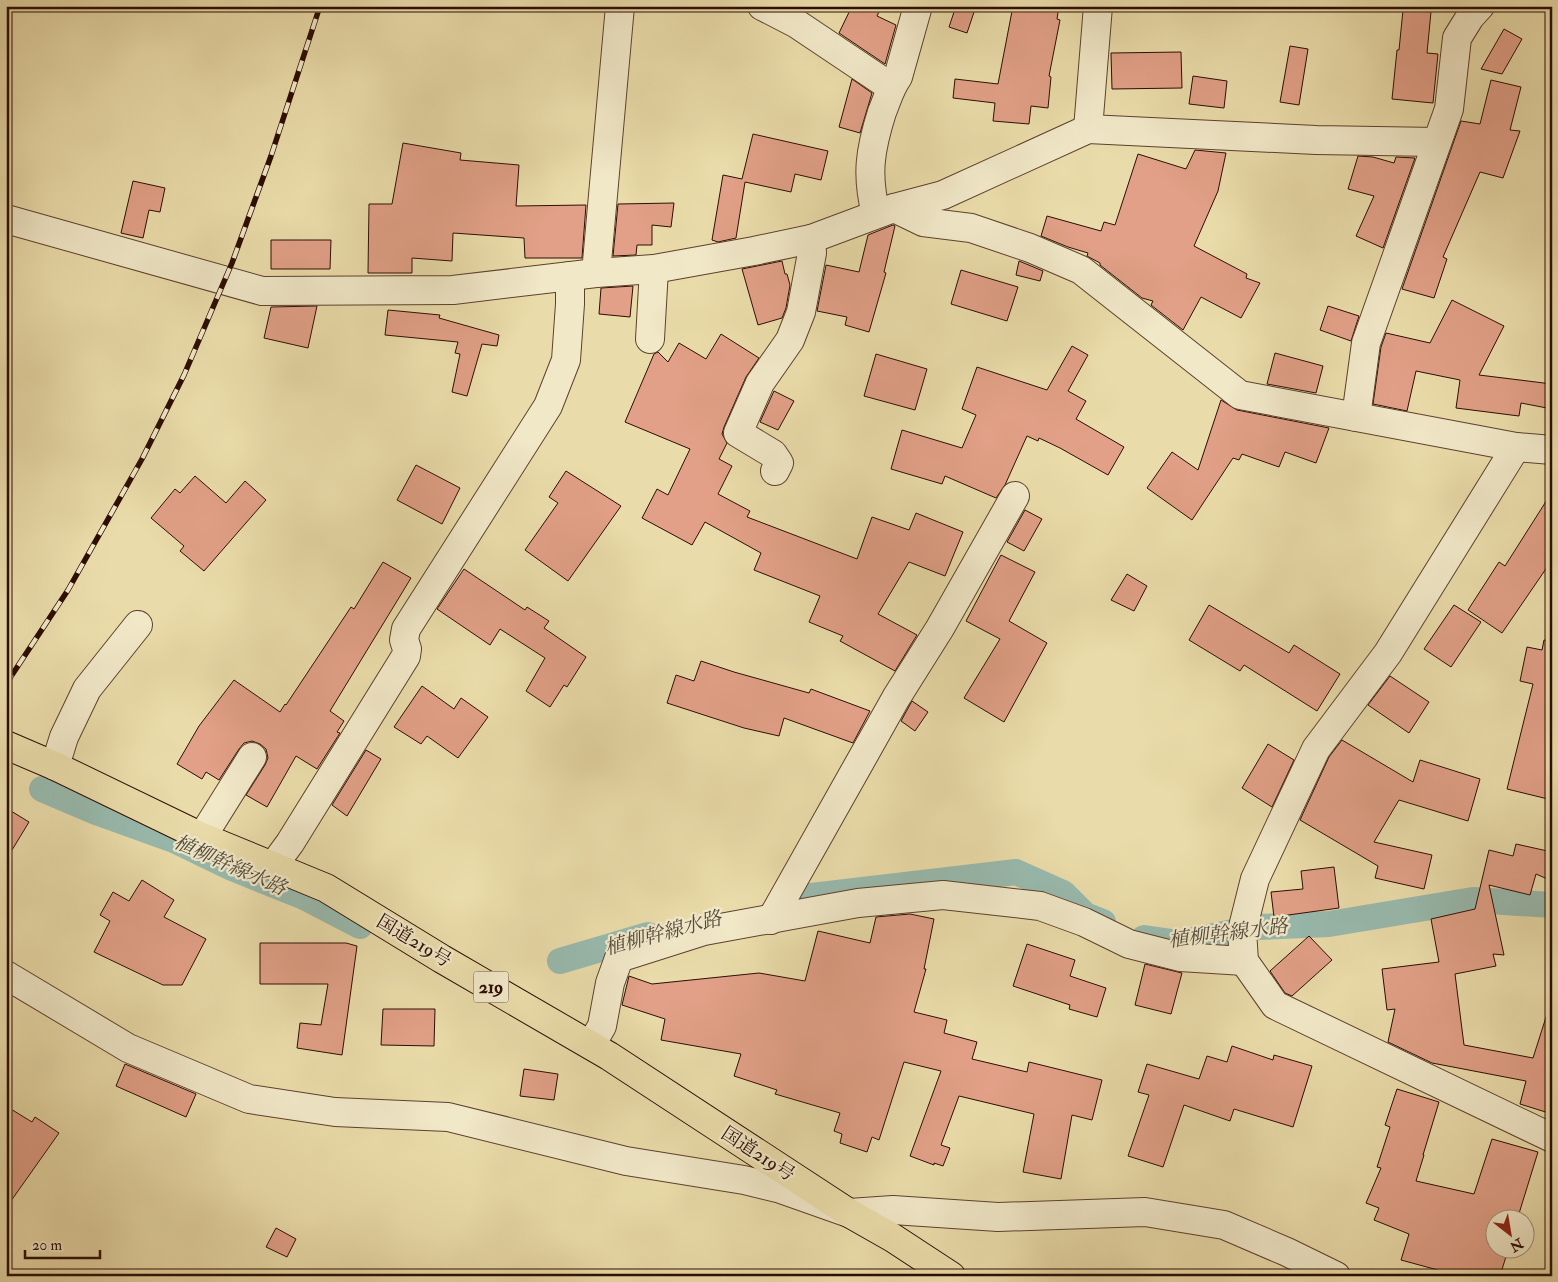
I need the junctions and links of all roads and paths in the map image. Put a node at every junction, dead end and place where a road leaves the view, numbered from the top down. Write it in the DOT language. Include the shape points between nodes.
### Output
graph roads {
  1 [pos="620,6"];
  2 [pos="762,6"];
  3 [pos="918,6"];
  4 [pos="1098,6"];
  5 [pos="1480,6"];
  6 [pos="891,87"];
  7 [pos="1088,129"];
  8 [pos="1437,142"];
  9 [pos="885,211"];
  10 [pos="6,219"];
  11 [pos="811,239"];
  12 [pos="654,269"];
  13 [pos="583,275"];
  14 [pos="650,340"];
  15 [pos="1356,417"];
  16 [pos="1516,447"];
  17 [pos="1552,450"];
  18 [pos="775,471"];
  19 [pos="1015,496"];
  20 [pos="138,625"];
  21 [pos="6,745"];
  22 [pos="252,757"];
  23 [pos="55,766"];
  24 [pos="202,837"];
  25 [pos="273,866"];
  26 [pos="771,920"];
  27 [pos="1244,961"];
  28 [pos="6,975"];
  29 [pos="591,1046"];
  30 [pos="1552,1138"];
  31 [pos="849,1213"];
  32 [pos="951,1276"];
  33 [pos="1336,1276"];
  1 -- 13 [label="street"];
  2 -- 6 [label="street" via="797,24"];
  3 -- 6 [label="street" via="898,77"];
  4 -- 7 [label="street"];
  5 -- 8 [label="street" via="1457,38 1449,109"];
  6 -- 9 [label="street" via="873,141 869,170 871,196"];
  7 -- 8 [label="street" via="1316,140"];
  7 -- 9 [label="street" via="943,195"];
  8 -- 15 [label="street" via="1366,343"];
  9 -- 11 [label="street"];
  9 -- 15 [label="street" via="923,222 971,228 1081,270 1240,395"];
  10 -- 13 [label="street" via="262,291 452,290"];
  11 -- 12 [label="street"];
  11 -- 18 [label="street" via="812,253 801,312 790,340 760,383 738,432 773,454 779,463"];
  12 -- 13 [label="street"];
  12 -- 14 [label="street"];
  13 -- 25 [label="street" via="570,304 566,360 548,406 406,629 406,656"];
  15 -- 16 [label="street"];
  16 -- 17 [label="street"];
  16 -- 27 [label="street" via="1388,654 1316,749 1255,879 1242,931"];
  19 -- 26 [label="street"];
  20 -- 23 [label="street" via="87,689 64,736"];
  21 -- 23 [label="highway, 国道219号 / 219"];
  22 -- 24 [label="street"];
  23 -- 24 [label="highway, 国道219号 / 219"];
  24 -- 25 [label="highway, 国道219号 / 219"];
  25 -- 29 [label="highway, 国道219号 / 219" via="326,888"];
  26 -- 27 [label="street" via="858,903 944,895 1040,906 1084,922 1128,944 1180,957"];
  26 -- 29 [label="street" via="704,931 620,958 610,983 602,1026"];
  27 -- 30 [label="street" via="1275,1005"];
  28 -- 31 [label="street" via="128,1048 249,1099 335,1112 448,1117 626,1161 744,1180 781,1189"];
  29 -- 31 [label="highway, 国道219号 / 219"];
  31 -- 32 [label="highway, 国道219号 / 219"];
  31 -- 33 [label="street" via="893,1210 998,1217 1145,1212 1224,1225"];
}
